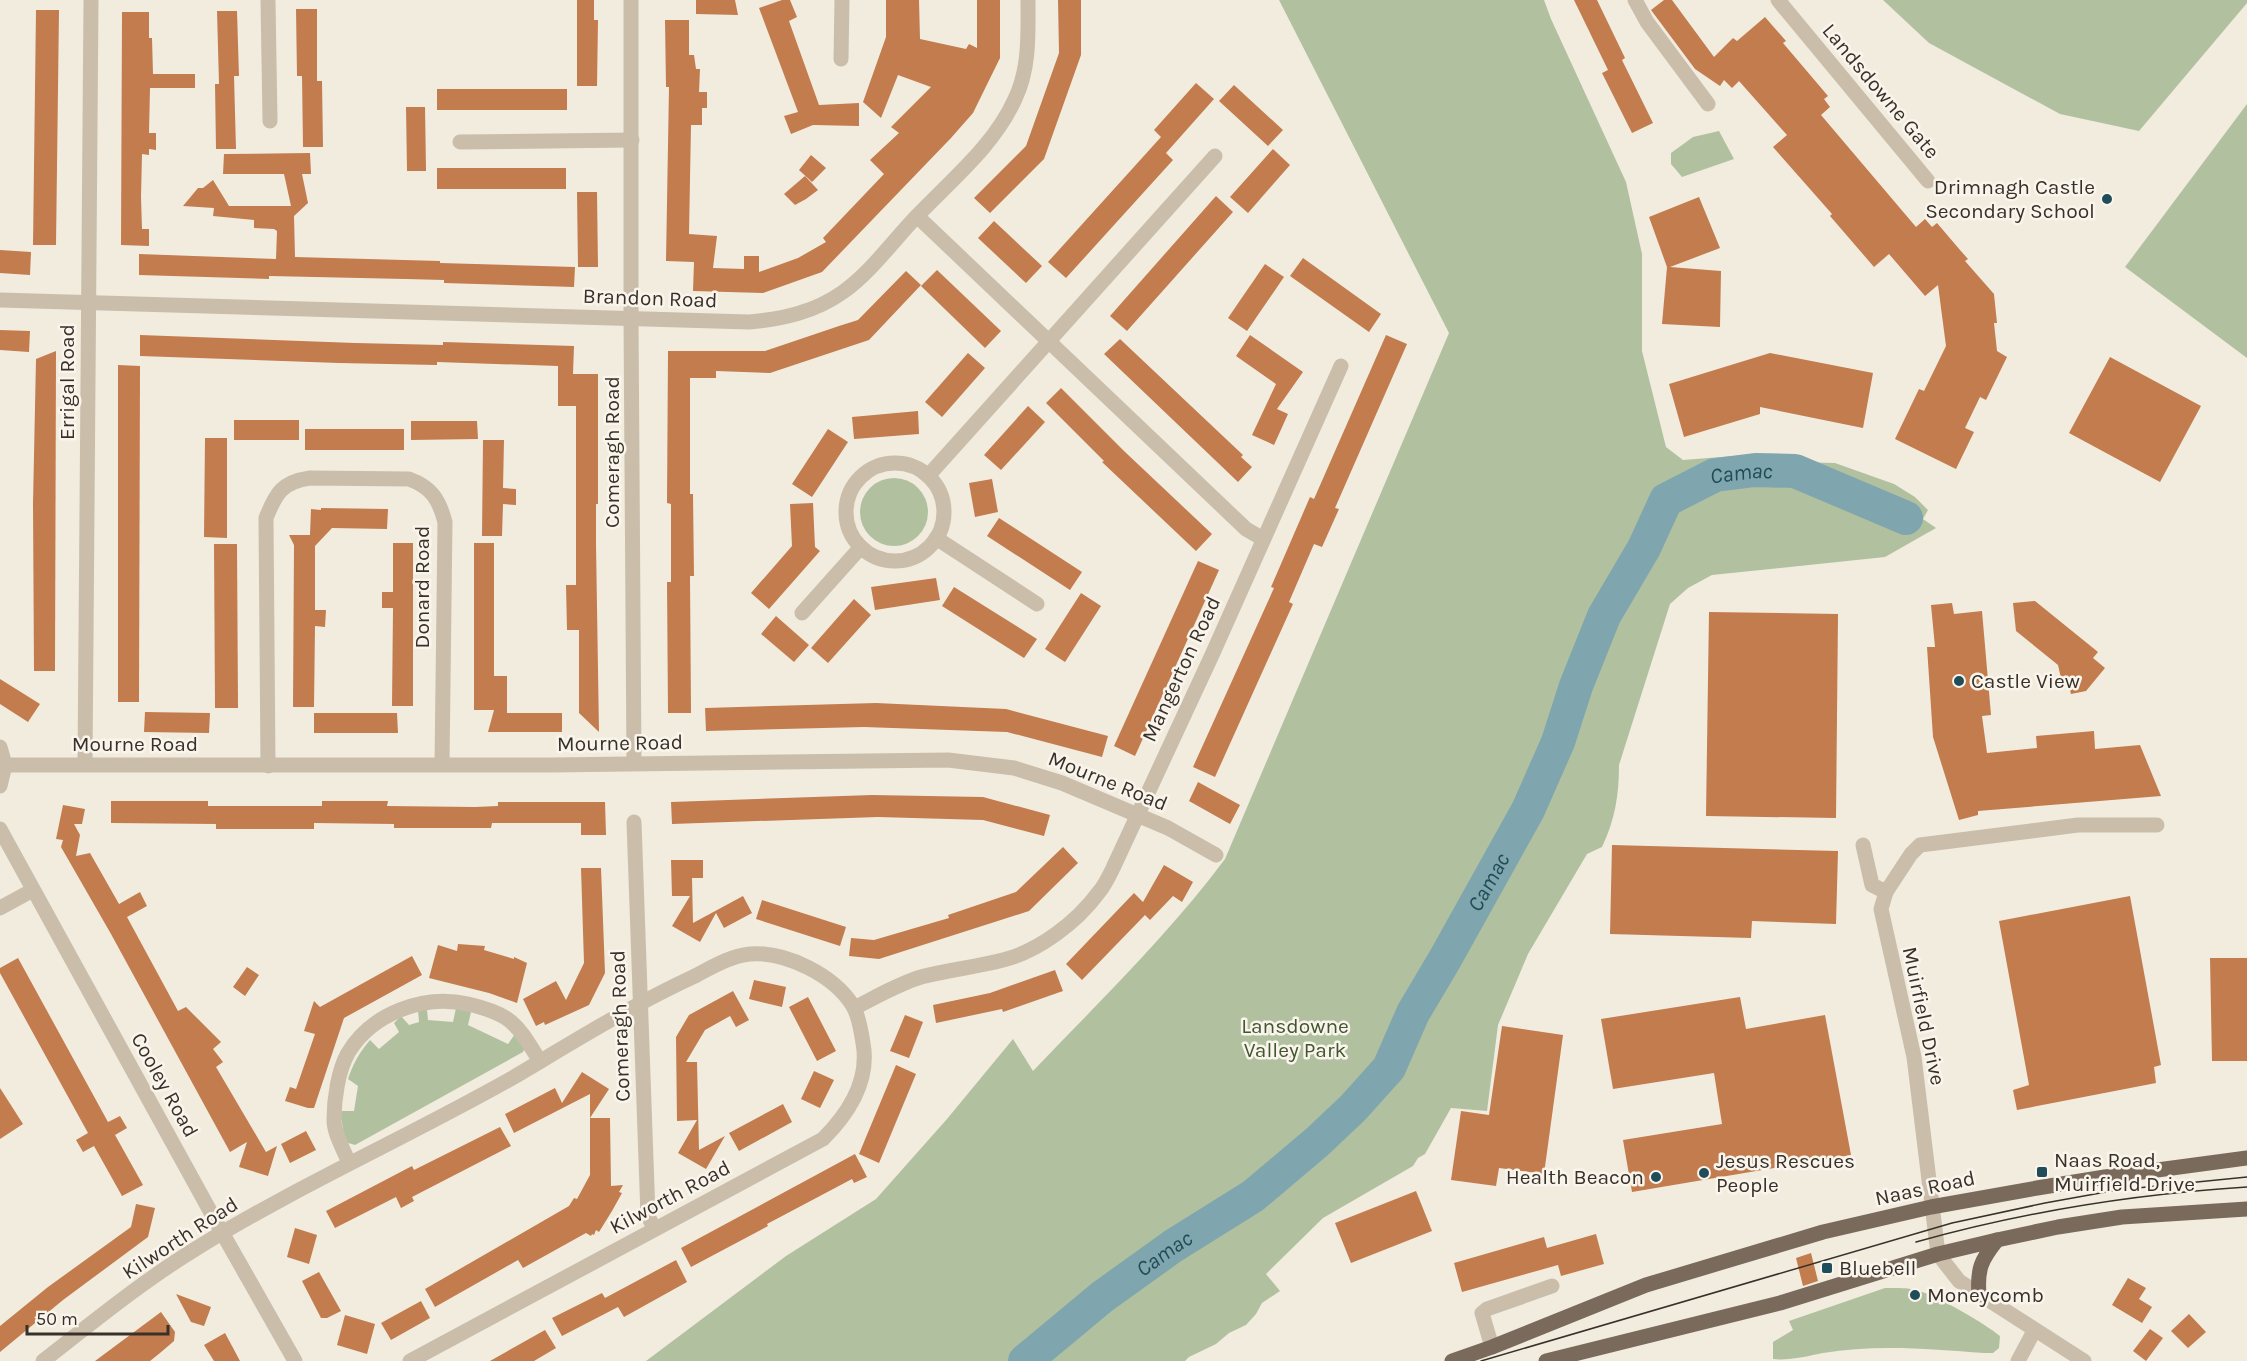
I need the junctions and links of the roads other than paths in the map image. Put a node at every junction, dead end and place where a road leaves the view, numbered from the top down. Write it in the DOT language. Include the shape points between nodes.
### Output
graph roads {
  1 [pos="91,0"];
  2 [pos="268,0"];
  3 [pos="632,0"];
  4 [pos="842,0"];
  5 [pos="1028,0"];
  6 [pos="1635,0"];
  7 [pos="1778,0"];
  8 [pos="842,59"];
  9 [pos="1708,104"];
  10 [pos="270,122"];
  11 [pos="632,140"];
  12 [pos="460,142"];
  13 [pos="1215,156"];
  14 [pos="1928,181"];
  15 [pos="917,216"];
  16 [pos="0,300"];
  17 [pos="88,303"];
  18 [pos="631,318"];
  19 [pos="1048,343"];
  20 [pos="1341,366"];
  21 [pos="928,476"];
  22 [pos="936,538"];
  23 [pos="1263,539"];
  24 [pos="861,547"];
  25 [pos="1038,604"];
  26 [pos="802,613"];
  27 [pos="0,747"];
  28 [pos="634,763"];
  29 [pos="85,764"];
  30 [pos="442,764"];
  31 [pos="5,765"];
  32 [pos="268,766"];
  33 [pos="0,786"];
  34 [pos="1137,815"];
  35 [pos="634,822"];
  36 [pos="2157,825"];
  37 [pos="0,829"];
  38 [pos="1863,845"];
  39 [pos="1216,855"];
  40 [pos="33,890"];
  41 [pos="1886,892"];
  42 [pos="0,908"];
  43 [pos="640,1004"];
  44 [pos="854,1008"];
  45 [pos="540,1061"];
  46 [pos="2247,1158"];
  47 [pos="349,1163"];
  48 [pos="1931,1207"];
  49 [pos="2247,1209"];
  50 [pos="654,1228"];
  51 [pos="222,1232"];
  52 [pos="1997,1240"];
  53 [pos="1938,1254"];
  54 [pos="1552,1286"];
  55 [pos="1979,1295"];
  56 [pos="2034,1331"];
  57 [pos="1492,1347"];
  58 [pos="43,1361"];
  59 [pos="295,1361"];
  60 [pos="410,1361"];
  61 [pos="1452,1361"];
  62 [pos="1546,1361"];
  63 [pos="2018,1361"];
  64 [pos="2084,1361"];
  1 -- 17 [label="street, Errigal Road"];
  2 -- 10 [label="street"];
  3 -- 11 [label="street, Comeragh Road"];
  4 -- 8 [label="street"];
  5 -- 15 [label="street, Brandon Road" via="1028,50 1016,98 1000,128"];
  6 -- 9 [label="street"];
  7 -- 14 [label="street, Landsdowne Gate"];
  11 -- 12 [label="street"];
  11 -- 18 [label="street, Comeragh Road"];
  13 -- 19 [label="street"];
  15 -- 18 [label="street, Brandon Road" via="854,283 800,314 749,322"];
  15 -- 19 [label="street"];
  16 -- 17 [label="street, Brandon Road"];
  17 -- 18 [label="street, Brandon Road"];
  17 -- 29 [label="street, Errigal Road"];
  18 -- 28 [label="street, Comeragh Road"];
  19 -- 21 [label="street"];
  19 -- 23 [label="street" via="1246,529"];
  20 -- 23 [label="street, Mangerton Road"];
  21 -- 22 [label="street" via="936,485 943,506"];
  21 -- 24 [label="street" via="919,469 896,463 874,468 856,482 846,504 849,527"];
  22 -- 24 [label="street" via="921,553 901,560 880,558"];
  22 -- 25 [label="street"];
  23 -- 34 [label="street, Mangerton Road"];
  24 -- 26 [label="street"];
  27 -- 31 [label="street"];
  28 -- 30 [label="street, Mourne Road"];
  28 -- 34 [label="street, Mourne Road" via="866,759 999,765 1062,783"];
  29 -- 31 [label="street, Mourne Road"];
  29 -- 32 [label="street, Mourne Road"];
  30 -- 32 [label="street, Mourne Road"];
  30 -- 32 [label="street, Donard Road" via="442,511 432,492 409,479 310,478 295,480 282,488 267,518"];
  31 -- 33 [label="street"];
  34 -- 39 [label="street, Mourne Road"];
  34 -- 44 [label="street" via="1099,892 1054,935 1004,960 918,978"];
  35 -- 43 [label="street, Comeragh Road"];
  36 -- 41 [label="street" via="2078,825 1920,845"];
  37 -- 40 [label="street, Cooley Road"];
  38 -- 41 [label="street" via="1872,885"];
  40 -- 42 [label="street"];
  40 -- 51 [label="street, Cooley Road"];
  41 -- 48 [label="street, Muirfield Drive" via="1881,909 1914,1057"];
  43 -- 44 [label="street, Kilworth Road" via="736,956 753,954 801,963 830,983"];
  43 -- 45 [label="street, Kilworth Road"];
  43 -- 50 [label="street, Comeragh Road" via="648,1216"];
  44 -- 50 [label="street, Kilworth Road" via="864,1048 862,1073 849,1111 837,1125 823,1139"];
  45 -- 47 [label="street, Kilworth Road"];
  45 -- 47 [label="street" via="510,1020 483,1008 437,1000 396,1011 363,1034 348,1053 339,1076 333,1121"];
  46 -- 48 [label="main road, Naas Road" via="2104,1177"];
  47 -- 51 [label="street, Kilworth Road"];
  48 -- 53 [label="street, Muirfield Drive"];
  48 -- 57 [label="main road, Naas Road" via="1823,1232 1647,1285"];
  49 -- 52 [label="main road" via="2122,1217"];
  50 -- 60 [label="street, Kilworth Road"];
  51 -- 58 [label="street, Kilworth Road" via="155,1276"];
  51 -- 59 [label="street, Cooley Road"];
  52 -- 53 [label="main road"];
  52 -- 55 [label="main road" via="1980,1266"];
  53 -- 55 [label="street" via="1959,1281"];
  53 -- 62 [label="main road" via="1780,1303"];
  54 -- 57 [label="street" via="1482,1313"];
  55 -- 56 [label="street"];
  56 -- 63 [label="street"];
  56 -- 64 [label="street"];
  57 -- 61 [label="main road, Naas Road"];
}
